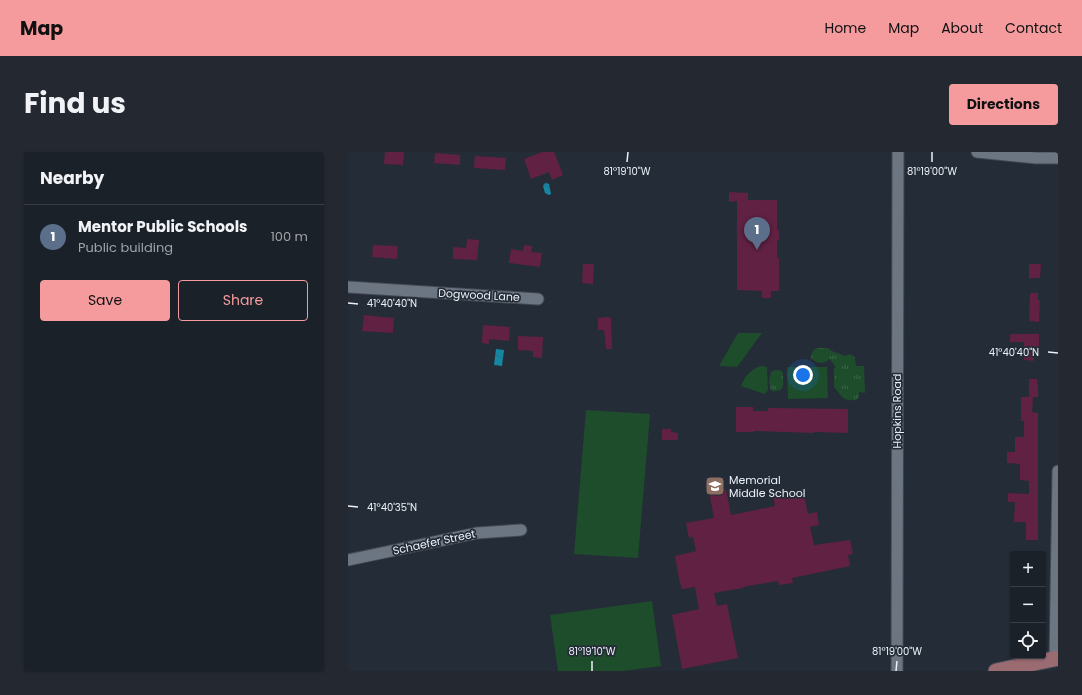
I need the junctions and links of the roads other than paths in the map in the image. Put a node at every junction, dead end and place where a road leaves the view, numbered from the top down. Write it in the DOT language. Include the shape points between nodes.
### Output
graph roads {
  1 [pos="898,152"];
  2 [pos="977,152"];
  3 [pos="1058,158"];
  4 [pos="348,287"];
  5 [pos="538,299"];
  6 [pos="1058,471"];
  7 [pos="522,530"];
  8 [pos="348,560"];
  9 [pos="1057,658"];
  10 [pos="897,671"];
  11 [pos="996,671"];
  1 -- 10 [label="street, Hopkins Road"];
  2 -- 3 [label="street"];
  4 -- 5 [label="street, Dogwood Lane"];
  6 -- 9 [label="street"];
  7 -- 8 [label="street, Schaefer Street" via="477,533"];
  9 -- 11 [label="main road"];
}
